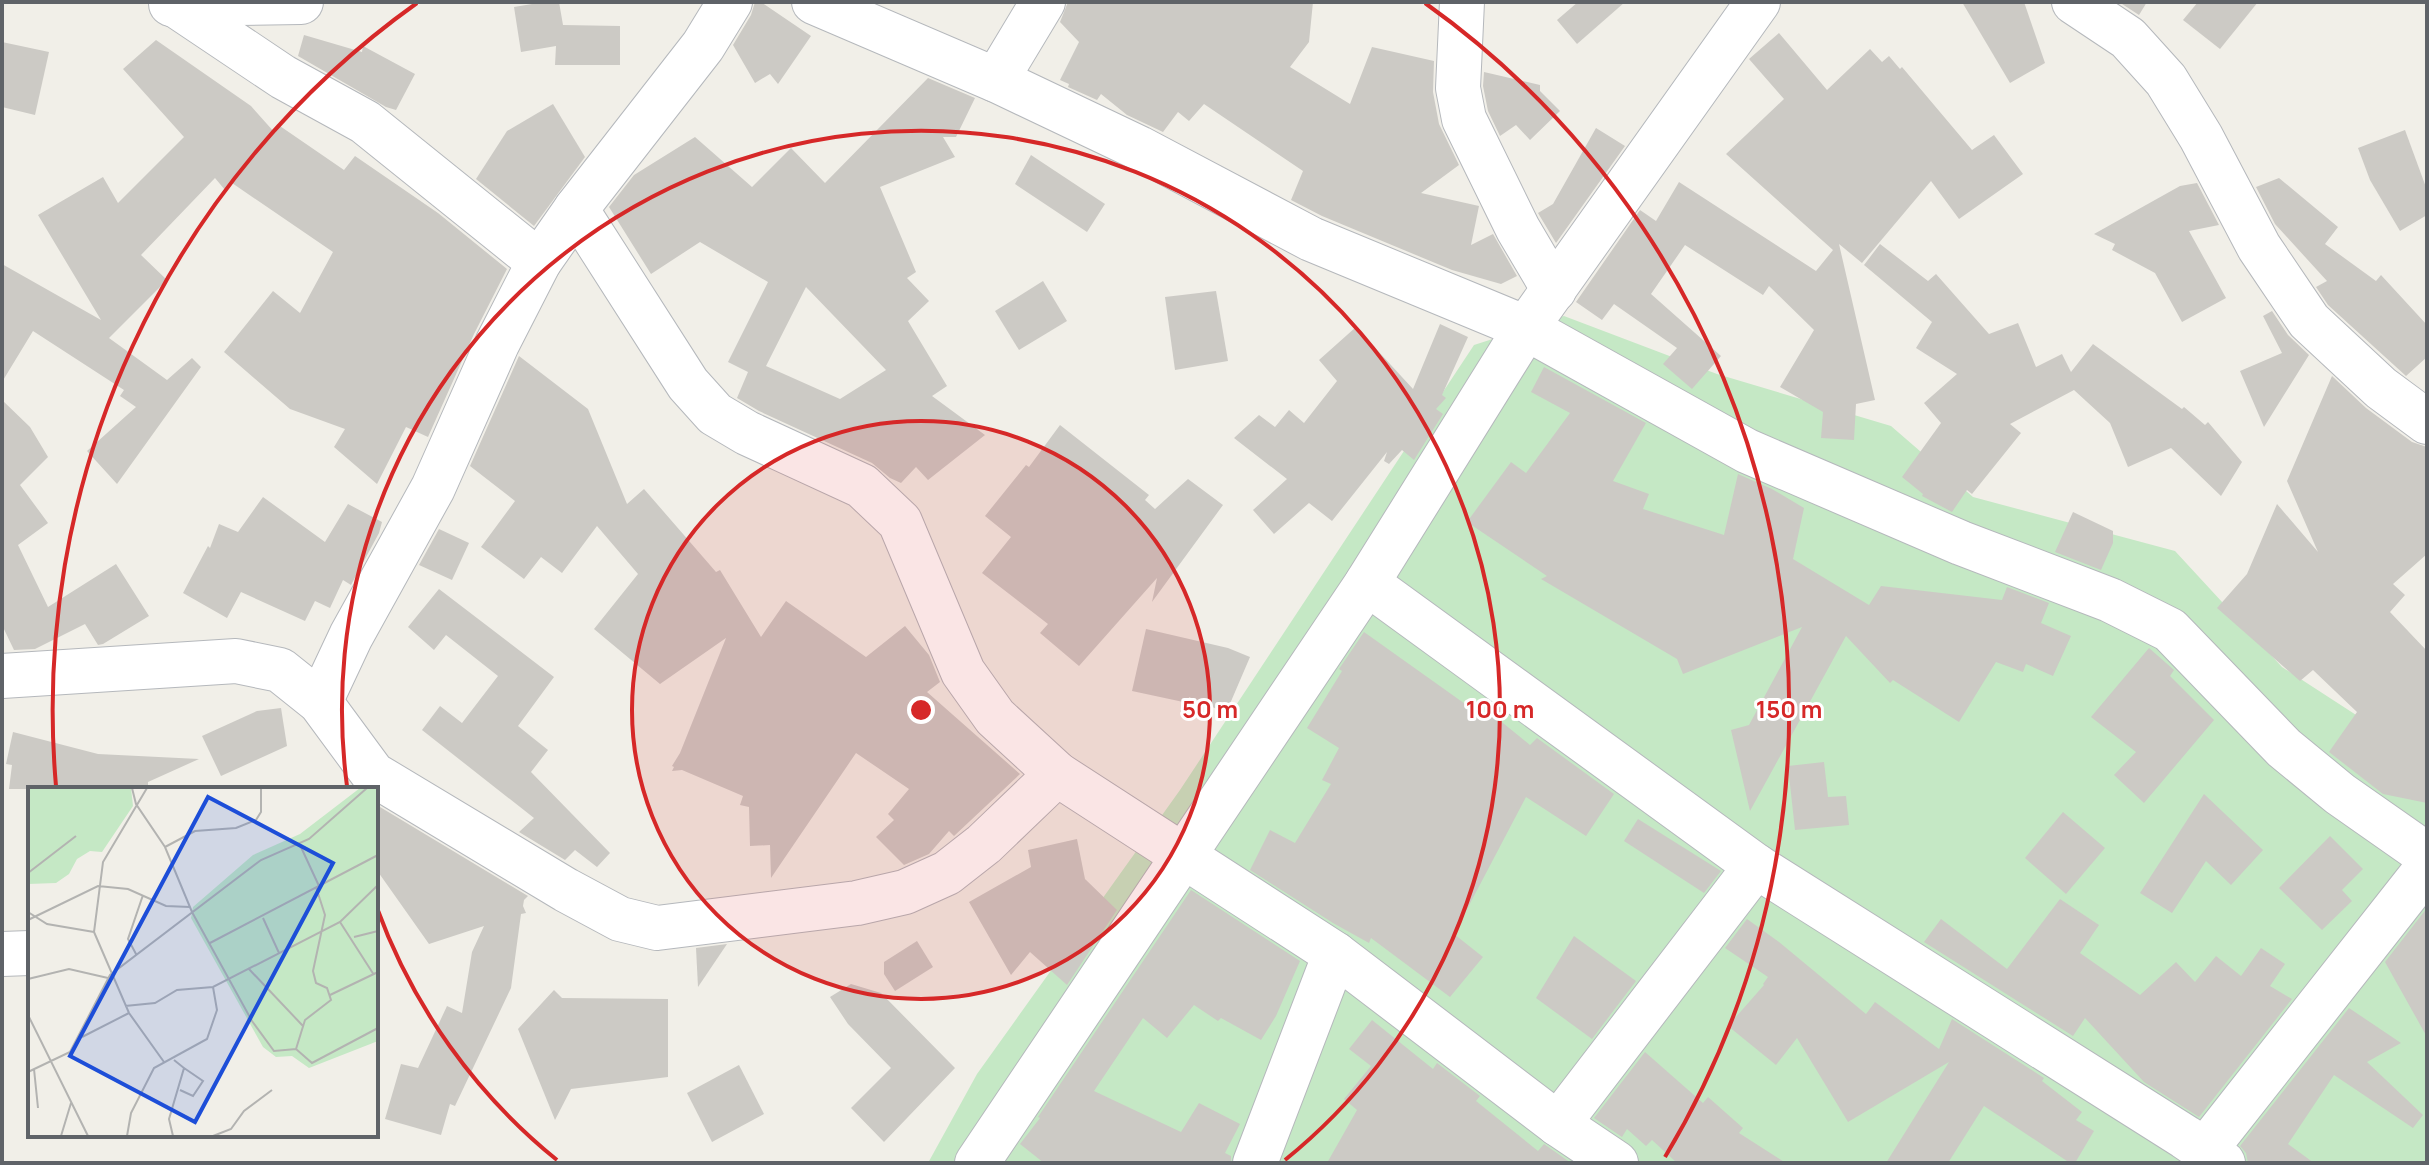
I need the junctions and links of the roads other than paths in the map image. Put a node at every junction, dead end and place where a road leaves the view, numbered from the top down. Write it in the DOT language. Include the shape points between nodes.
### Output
graph roads {
  1 [pos="301,2"];
  2 [pos="730,2"];
  3 [pos="814,2"];
  4 [pos="1043,2"];
  5 [pos="1462,2"];
  6 [pos="1758,2"];
  7 [pos="2074,2"];
  8 [pos="167,4"];
  9 [pos="996,80"];
  10 [pos="576,209"];
  11 [pos="539,262"];
  12 [pos="1554,290"];
  13 [pos="1526,328"];
  14 [pos="2427,422"];
  15 [pos="1367,583"];
  16 [pos="2,676"];
  17 [pos="320,702"];
  18 [pos="1057,774"];
  19 [pos="372,782"];
  20 [pos="2427,855"];
  21 [pos="1183,856"];
  22 [pos="1756,866"];
  23 [pos="2427,868"];
  24 [pos="28,953"];
  25 [pos="2,954"];
  26 [pos="1335,954"];
  27 [pos="1558,1124"];
  28 [pos="2194,1153"];
  29 [pos="977,1163"];
  30 [pos="1255,1163"];
  31 [pos="1616,1163"];
  1 -- 8 [label="street"];
  2 -- 10 [label="street" via="703,46"];
  3 -- 9 [label="street"];
  4 -- 9 [label="street"];
  5 -- 12 [label="street" via="1458,88 1464,119"];
  6 -- 12 [label="street"];
  7 -- 14 [label="street" via="2128,38 2166,80 2259,247 2309,321 2381,388"];
  8 -- 11 [label="street" via="365,122"];
  9 -- 13 [label="street" via="1311,239"];
  10 -- 11 [label="street"];
  10 -- 18 [label="street" via="688,384 715,414 862,486 900,522 963,672 995,717"];
  11 -- 17 [label="street" via="433,488"];
  12 -- 13 [label="street"];
  13 -- 15 [label="street"];
  13 -- 20 [label="street" via="1747,451 2110,600 2170,630 2284,748"];
  15 -- 21 [label="street"];
  15 -- 22 [label="street"];
  16 -- 17 [label="street" via="236,661 280,670"];
  17 -- 19 [label="street"];
  18 -- 19 [label="street" via="947,873 905,892 657,928 620,919"];
  18 -- 21 [label="street"];
  21 -- 26 [label="street"];
  21 -- 29 [label="street"];
  22 -- 27 [label="street"];
  22 -- 28 [label="street"];
  23 -- 28 [label="street"];
  24 -- 25 [label="street"];
  26 -- 27 [label="street"];
  26 -- 30 [label="street"];
  27 -- 31 [label="street"];
}
